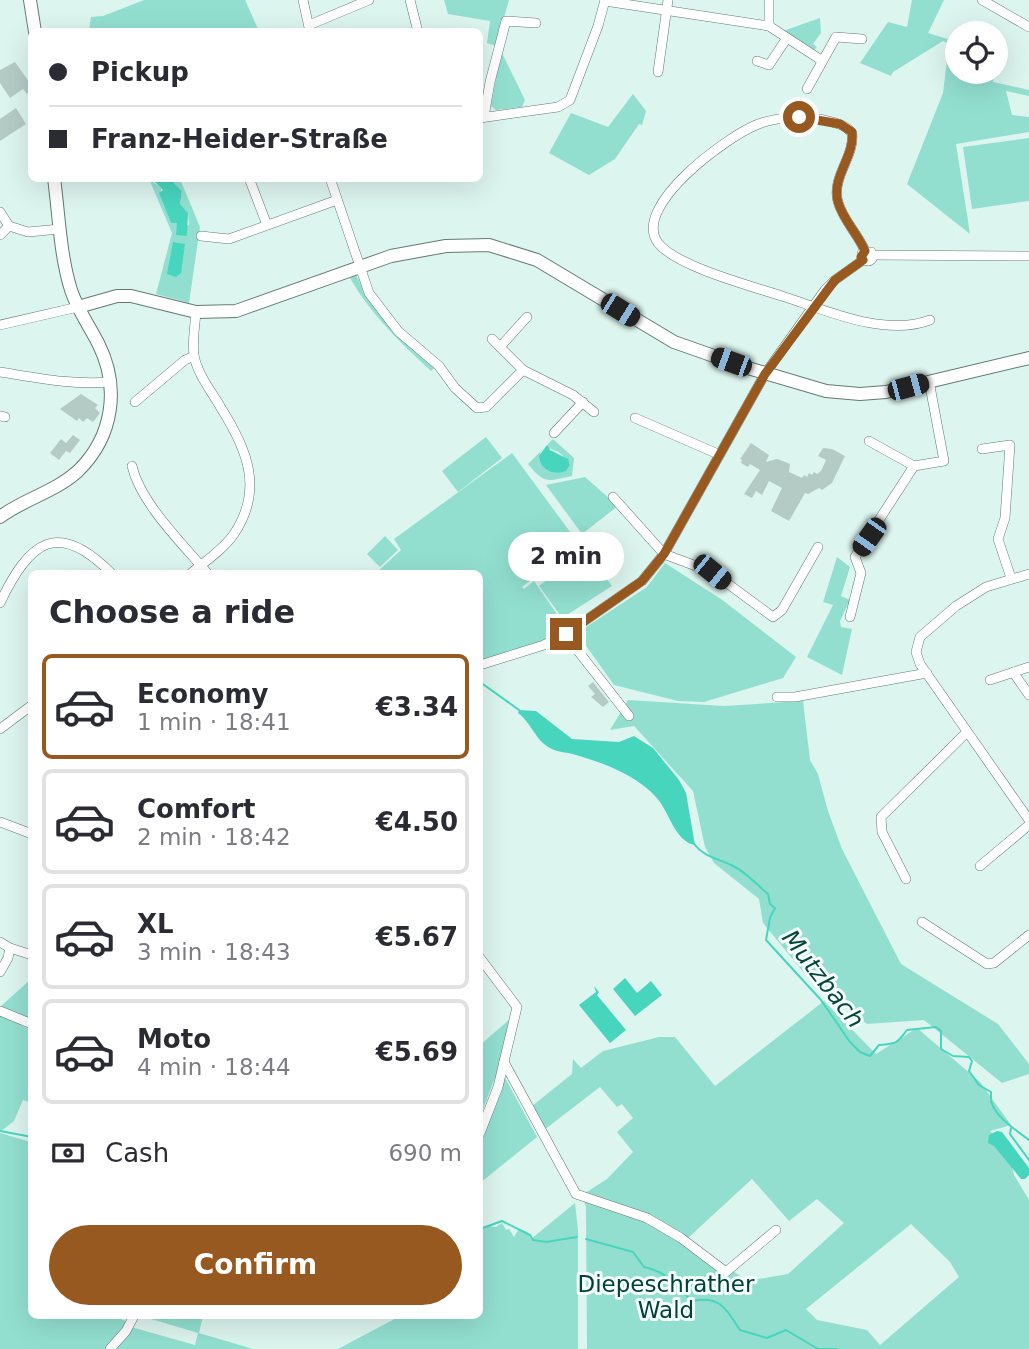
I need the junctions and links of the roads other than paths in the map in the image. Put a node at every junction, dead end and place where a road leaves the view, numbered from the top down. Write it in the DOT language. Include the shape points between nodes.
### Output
graph roads {
  1 [pos="30,0"];
  2 [pos="303,0"];
  3 [pos="369,0"];
  4 [pos="410,0"];
  5 [pos="605,0"];
  6 [pos="668,0"];
  7 [pos="769,0"];
  8 [pos="982,0"];
  9 [pos="666,10"];
  10 [pos="536,23"];
  11 [pos="769,26"];
  12 [pos="1029,27"];
  13 [pos="34,28"];
  14 [pos="310,28"];
  15 [pos="312,28"];
  16 [pos="417,28"];
  17 [pos="786,38"];
  18 [pos="862,39"];
  19 [pos="821,60"];
  20 [pos="757,61"];
  21 [pos="658,72"];
  22 [pos="807,89"];
  23 [pos="483,114"];
  24 [pos="483,118"];
  25 [pos="54,182"];
  26 [pos="250,182"];
  27 [pos="331,182"];
  28 [pos="337,200"];
  29 [pos="0,212"];
  30 [pos="267,225"];
  31 [pos="9,226"];
  32 [pos="60,229"];
  33 [pos="0,235"];
  34 [pos="201,236"];
  35 [pos="867,255"];
  36 [pos="1029,256"];
  37 [pos="358,267"];
  38 [pos="78,307"];
  39 [pos="815,307"];
  40 [pos="195,312"];
  41 [pos="527,317"];
  42 [pos="930,320"];
  43 [pos="0,324"];
  44 [pos="492,339"];
  45 [pos="500,347"];
  46 [pos="194,356"];
  47 [pos="1029,358"];
  48 [pos="523,370"];
  49 [pos="0,372"];
  50 [pos="765,374"];
  51 [pos="929,381"];
  52 [pos="110,382"];
  53 [pos="135,402"];
  54 [pos="583,402"];
  55 [pos="594,412"];
  56 [pos="635,418"];
  57 [pos="554,433"];
  58 [pos="869,441"];
  59 [pos="982,449"];
  60 [pos="718,454"];
  61 [pos="132,466"];
  62 [pos="914,466"];
  63 [pos="613,497"];
  64 [pos="0,517"];
  65 [pos="818,547"];
  66 [pos="664,554"];
  67 [pos="201,566"];
  68 [pos="107,570"];
  69 [pos="196,570"];
  70 [pos="204,570"];
  71 [pos="1029,574"];
  72 [pos="1011,578"];
  73 [pos="0,603"];
  74 [pos="850,617"];
  75 [pos="578,651"];
  76 [pos="483,663"];
  77 [pos="1029,667"];
  78 [pos="1013,672"];
  79 [pos="926,673"];
  80 [pos="990,680"];
  81 [pos="1029,695"];
  82 [pos="777,697"];
  83 [pos="28,708"];
  84 [pos="629,716"];
  85 [pos="0,729"];
  86 [pos="967,732"];
  87 [pos="0,822"];
  88 [pos="1029,822"];
  89 [pos="28,832"];
  90 [pos="980,866"];
  91 [pos="906,879"];
  92 [pos="922,922"];
  93 [pos="1029,935"];
  94 [pos="0,942"];
  95 [pos="10,948"];
  96 [pos="28,954"];
  97 [pos="483,962"];
  98 [pos="0,972"];
  99 [pos="0,1011"];
  100 [pos="28,1022"];
  101 [pos="504,1062"];
  102 [pos="483,1124"];
  103 [pos="775,1230"];
  104 [pos="132,1319"];
  105 [pos="110,1349"];
  1 -- 13 [label="main road"];
  2 -- 14 [label="street"];
  3 -- 15 [label="street"];
  4 -- 16 [label="street"];
  5 -- 9 [label="street"];
  5 -- 24 [label="street" via="570,100 558,107"];
  6 -- 9 [label="street"];
  7 -- 11 [label="street"];
  8 -- 12 [label="street"];
  9 -- 11 [label="street"];
  9 -- 21 [label="street"];
  10 -- 23 [label="street" via="506,21"];
  11 -- 17 [label="street"];
  17 -- 19 [label="street"];
  17 -- 20 [label="street" via="769,65"];
  18 -- 19 [label="street" via="836,37"];
  19 -- 22 [label="street"];
  25 -- 32 [label="main road"];
  26 -- 30 [label="street"];
  27 -- 28 [label="street"];
  28 -- 30 [label="street"];
  28 -- 37 [label="street"];
  29 -- 31 [label="street"];
  30 -- 34 [label="street" via="229,239"];
  31 -- 32 [label="street" via="28,232"];
  31 -- 33 [label="street"];
  32 -- 38 [label="main road"];
  35 -- 36 [label="street"];
  35 -- 39 [label="street" via="835,280"];
  35 -- 39 [label="street" via="838,200 839,176 853,141 852,132 840,124 799,117 758,124 708,153 673,189 654,222 661,246 710,272"];
  37 -- 40 [label="main road" via="236,311"];
  37 -- 48 [label="street" via="369,293 398,331 439,366 473,406 486,408"];
  37 -- 50 [label="main road" via="446,246 507,248 537,260 674,342"];
  38 -- 40 [label="main road" via="131,296"];
  38 -- 43 [label="street"];
  38 -- 52 [label="main road" via="104,356"];
  39 -- 42 [label="street" via="880,324 917,325"];
  39 -- 50 [label="street"];
  40 -- 46 [label="street"];
  41 -- 45 [label="street"];
  44 -- 45 [label="street"];
  45 -- 48 [label="street"];
  46 -- 53 [label="street"];
  46 -- 67 [label="street" via="246,454 250,482 234,534"];
  47 -- 51 [label="main road"];
  48 -- 54 [label="street"];
  49 -- 52 [label="street" via="51,382"];
  50 -- 51 [label="main road" via="847,394 886,392"];
  50 -- 60 [label="street"];
  51 -- 62 [label="street" via="944,461"];
  52 -- 64 [label="main road" via="111,407 93,454 70,477"];
  54 -- 55 [label="street"];
  54 -- 57 [label="street"];
  56 -- 60 [label="street"];
  58 -- 62 [label="street"];
  59 -- 72 [label="street" via="1010,445 1005,518 998,539"];
  60 -- 66 [label="street"];
  61 -- 67 [label="street" via="170,531"];
  62 -- 74 [label="street" via="855,556 861,573"];
  63 -- 66 [label="street"];
  65 -- 66 [label="street" via="782,610 773,617 712,572"];
  66 -- 76 [label="street" via="642,581 573,629 544,645"];
  67 -- 69 [label="street"];
  67 -- 70 [label="street"];
  68 -- 73 [label="street" via="80,546 60,542 40,547 23,561"];
  71 -- 72 [label="street"];
  72 -- 79 [label="street" via="956,606 920,637 916,652"];
  75 -- 84 [label="street"];
  77 -- 78 [label="street"];
  78 -- 80 [label="street"];
  78 -- 81 [label="street"];
  79 -- 82 [label="street"];
  79 -- 86 [label="street"];
  83 -- 85 [label="street"];
  86 -- 88 [label="street"];
  86 -- 91 [label="street" via="881,817 881,832"];
  87 -- 89 [label="street"];
  88 -- 90 [label="street"];
  92 -- 93 [label="street" via="987,964"];
  94 -- 95 [label="street"];
  95 -- 96 [label="street"];
  95 -- 98 [label="street"];
  97 -- 101 [label="street" via="517,1007"];
  99 -- 100 [label="street"];
  101 -- 102 [label="street"];
  101 -- 103 [label="street" via="576,1194 647,1218 726,1272"];
  104 -- 105 [label="street"];
}
